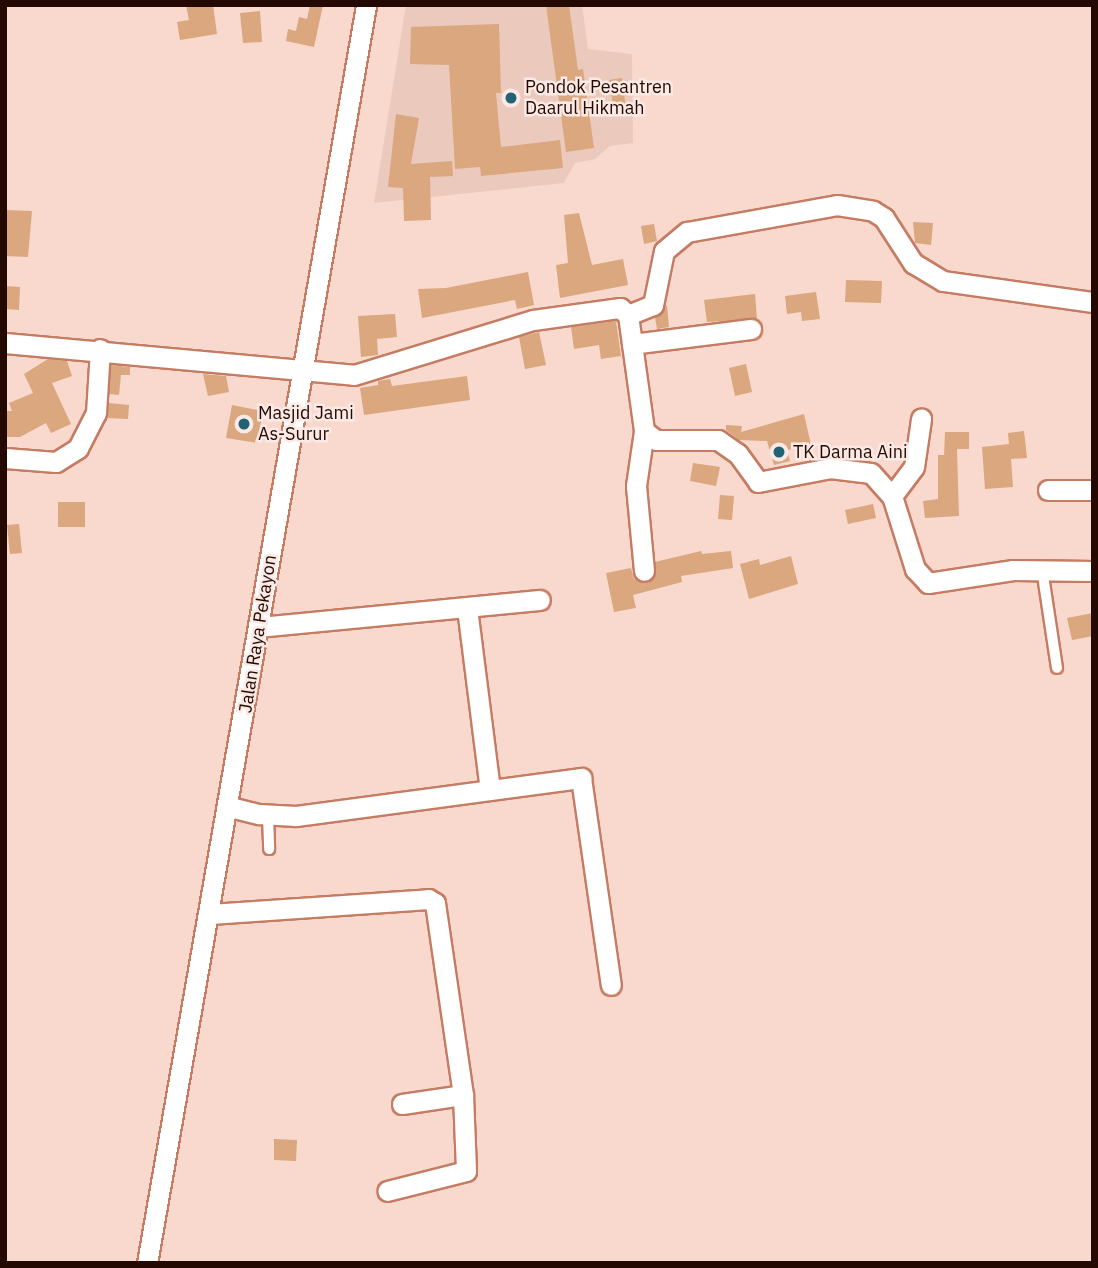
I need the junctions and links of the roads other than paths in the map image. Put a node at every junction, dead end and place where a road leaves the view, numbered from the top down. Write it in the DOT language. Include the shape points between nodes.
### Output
graph roads {
  1 [pos="366,5"];
  2 [pos="1093,302"];
  3 [pos="628,315"];
  4 [pos="751,329"];
  5 [pos="5,343"];
  6 [pos="632,344"];
  7 [pos="100,349"];
  8 [pos="307,370"];
  9 [pos="921,419"];
  10 [pos="644,431"];
  11 [pos="5,457"];
  12 [pos="1048,490"];
  13 [pos="1093,490"];
  14 [pos="891,496"];
  15 [pos="1042,568"];
  16 [pos="1093,570"];
  17 [pos="644,571"];
  18 [pos="540,600"];
  19 [pos="467,608"];
  20 [pos="259,627"];
  21 [pos="1057,668"];
  22 [pos="490,790"];
  23 [pos="230,807"];
  24 [pos="268,815"];
  25 [pos="269,849"];
  26 [pos="210,914"];
  27 [pos="611,985"];
  28 [pos="463,1095"];
  29 [pos="402,1104"];
  30 [pos="387,1191"];
  31 [pos="147,1263"];
  1 -- 8 [label="street, Jalan Raya Pekayon"];
  2 -- 3 [label="street" via="943,281 913,263 884,218 873,211 837,205 687,232 664,251 653,304"];
  3 -- 6 [label="street"];
  3 -- 8 [label="street" via="613,306 533,320 354,375"];
  4 -- 6 [label="street"];
  5 -- 7 [label="street"];
  6 -- 10 [label="street"];
  7 -- 8 [label="street"];
  7 -- 11 [label="street" via="96,413 78,448 56,462"];
  8 -- 20 [label="street, Jalan Raya Pekayon"];
  9 -- 14 [label="street" via="914,467"];
  10 -- 14 [label="street" via="656,440 707,438 728,445 758,482 849,468 871,473"];
  10 -- 17 [label="street" via="636,486"];
  12 -- 13 [label="street"];
  14 -- 15 [label="street" via="915,569 928,583"];
  15 -- 16 [label="street"];
  15 -- 21 [label="lane"];
  18 -- 19 [label="street"];
  19 -- 20 [label="street"];
  19 -- 22 [label="street"];
  20 -- 23 [label="street, Jalan Raya Pekayon"];
  22 -- 24 [label="street" via="296,816"];
  22 -- 27 [label="street" via="581,778"];
  23 -- 24 [label="street"];
  23 -- 26 [label="street, Jalan Raya Pekayon"];
  24 -- 25 [label="lane"];
  26 -- 28 [label="street" via="428,899 435,903"];
  26 -- 31 [label="street, Jalan Raya Pekayon"];
  28 -- 29 [label="street"];
  28 -- 30 [label="street" via="466,1171"];
}
